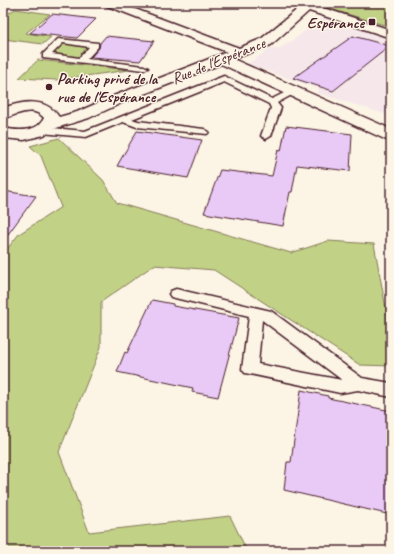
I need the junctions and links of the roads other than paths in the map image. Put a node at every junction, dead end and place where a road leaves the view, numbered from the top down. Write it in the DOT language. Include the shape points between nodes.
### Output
graph roads {
  1 [pos="109,3"];
  2 [pos="302,5"];
  3 [pos="391,34"];
  4 [pos="238,52"];
  5 [pos="221,59"];
  6 [pos="81,60"];
  7 [pos="144,68"];
  8 [pos="295,91"];
  9 [pos="121,98"];
  10 [pos="272,102"];
  11 [pos="33,108"];
  12 [pos="7,110"];
  13 [pos="124,120"];
  14 [pos="44,128"];
  15 [pos="204,132"];
  16 [pos="5,135"];
  17 [pos="266,136"];
  18 [pos="391,137"];
  19 [pos="176,294"];
  20 [pos="256,313"];
  21 [pos="358,384"];
  22 [pos="391,390"];
  1 -- 4 [label="street"];
  2 -- 3 [label="street"];
  2 -- 4 [label="street, Rue de l'Espérance" via="266,42"];
  4 -- 5 [label="street, Rue de l'Espérance"];
  5 -- 8 [label="street"];
  5 -- 9 [label="street, Rue de l'Espérance"];
  6 -- 6 [label="lane" via="95,45 61,41 46,56"];
  6 -- 7 [label="lane"];
  8 -- 10 [label="lane"];
  8 -- 18 [label="street"];
  9 -- 11 [label="street, Rue de l'Espérance"];
  9 -- 14 [label="street, Rue de l'Espérance"];
  10 -- 13 [label="lane" via="224,79"];
  10 -- 17 [label="lane" via="276,108"];
  11 -- 12 [label="street, Rue de l'Espérance"];
  11 -- 14 [label="street" via="50,114 51,122"];
  13 -- 14 [label="lane" via="86,134"];
  13 -- 15 [label="lane" via="137,124"];
  14 -- 16 [label="street, Rue de l'Espérance" via="26,135"];
  19 -- 20 [label="lane"];
  20 -- 21 [label="lane" via="266,315"];
  20 -- 21 [label="lane" via="250,369 340,387"];
  21 -- 22 [label="lane"];
}
